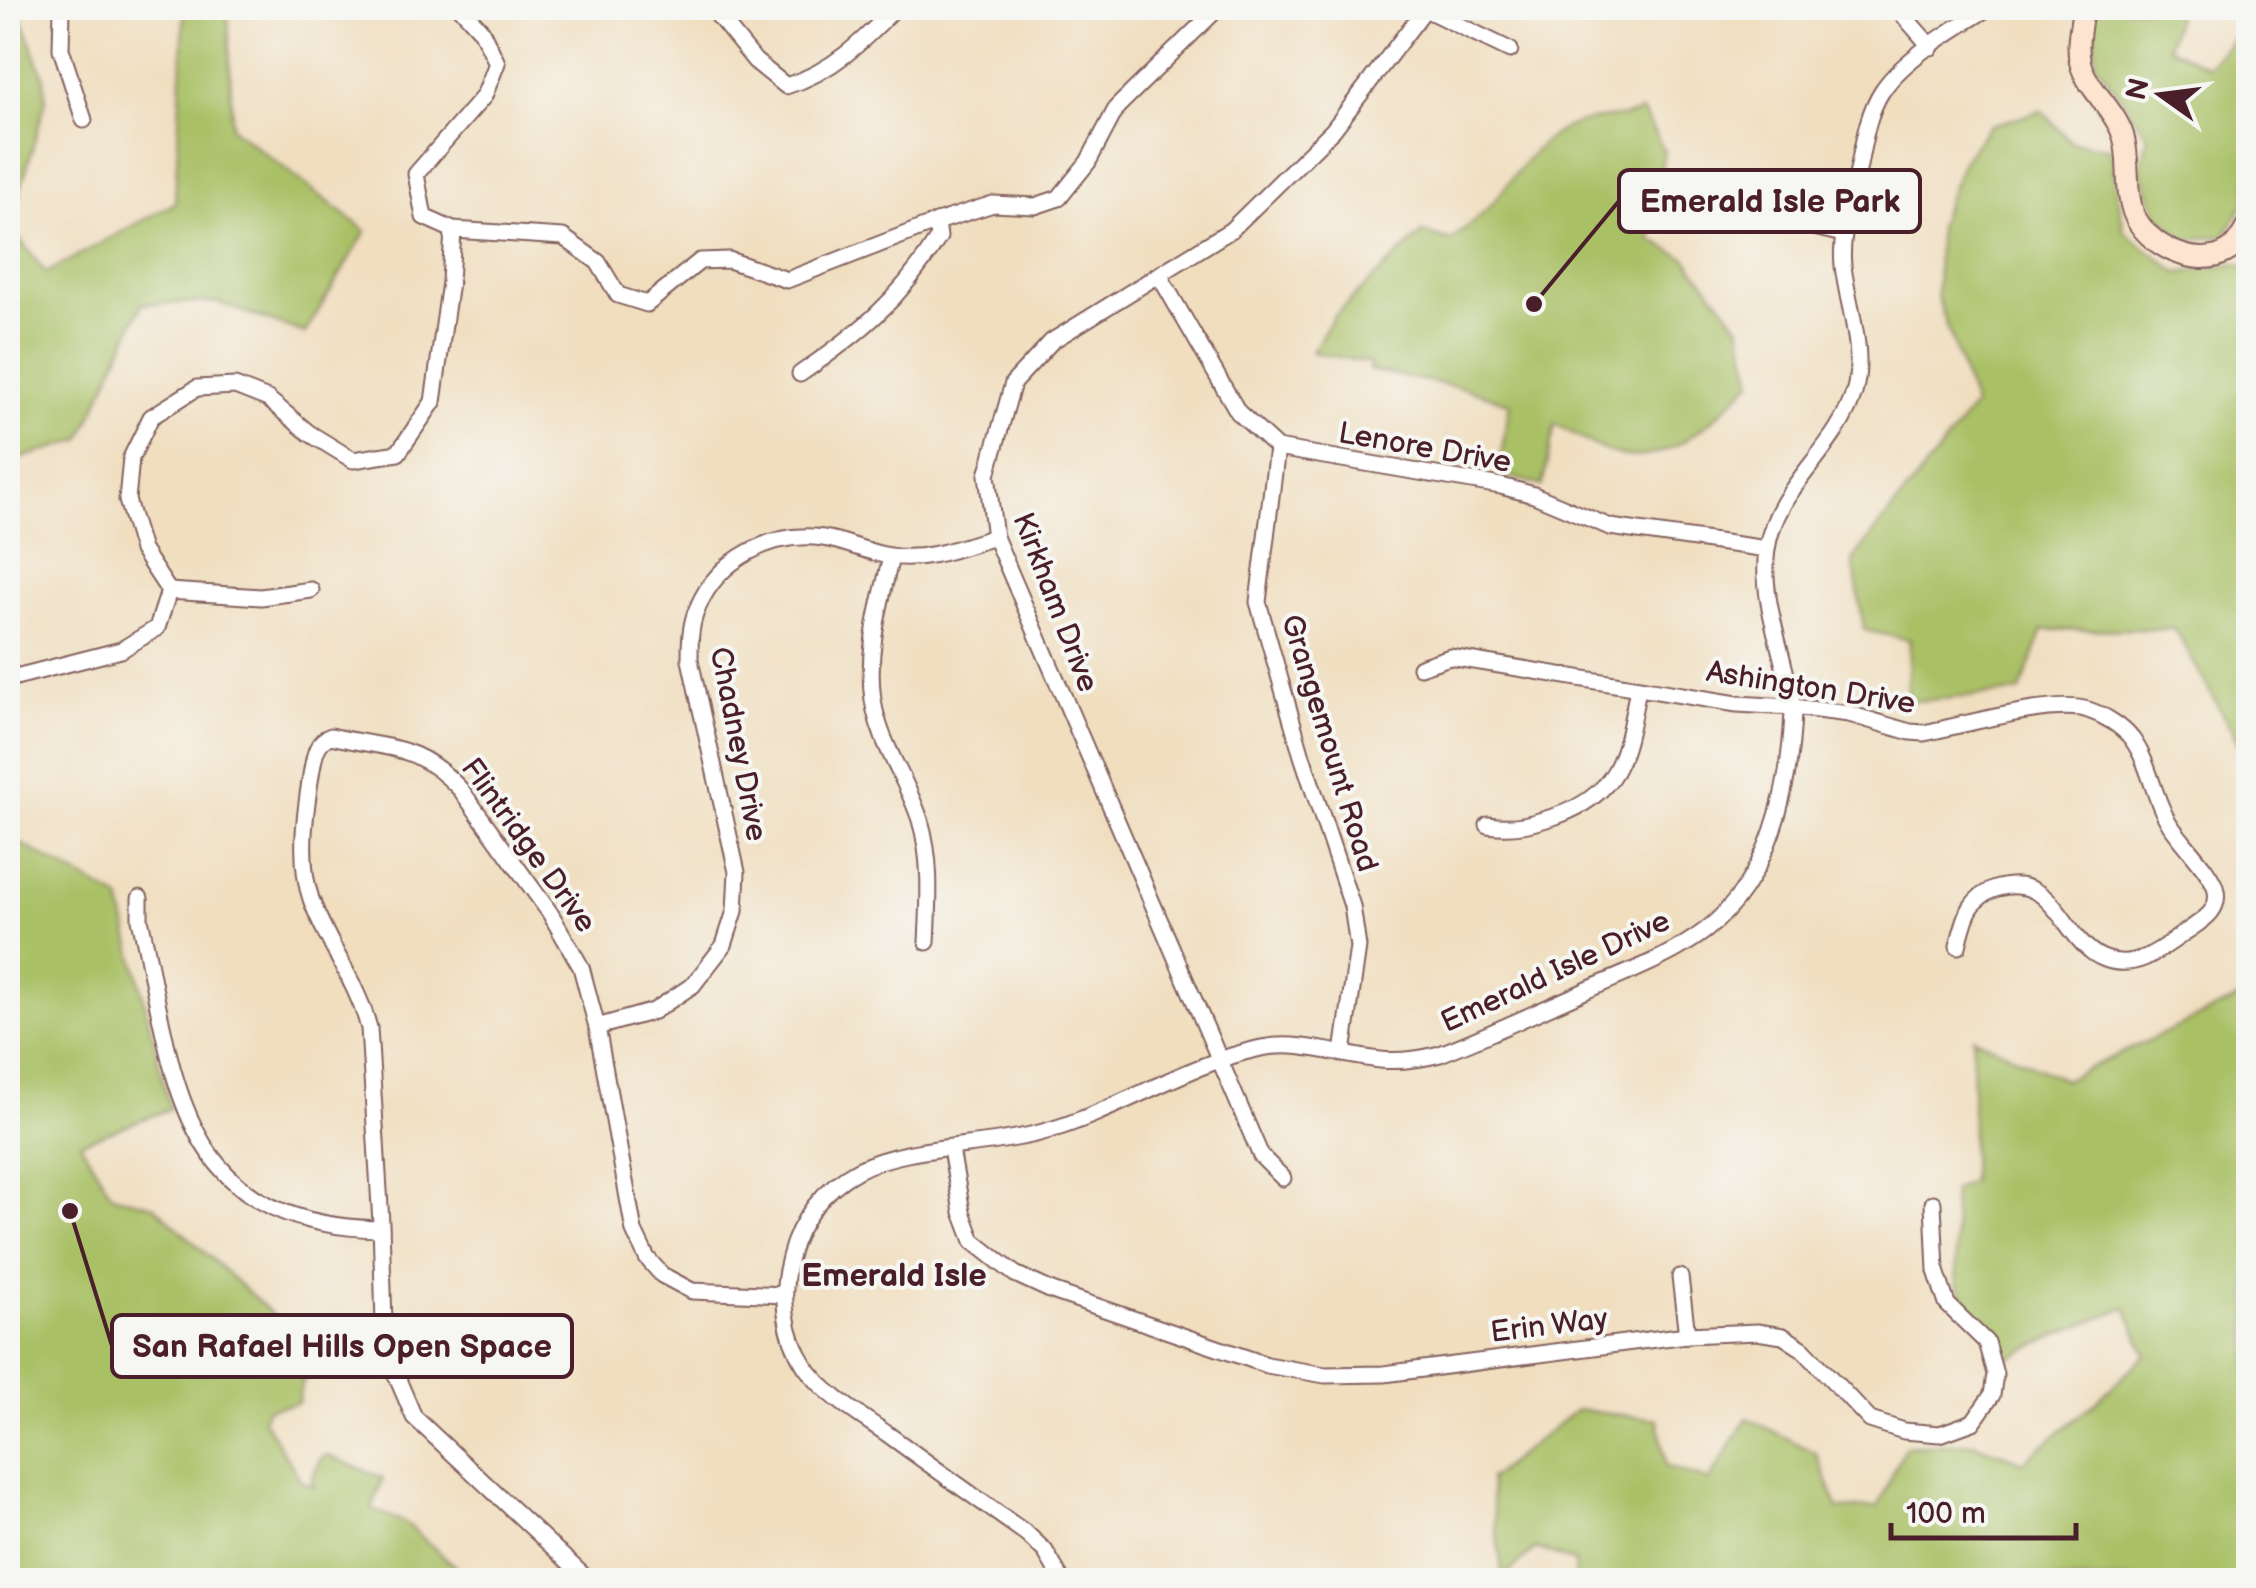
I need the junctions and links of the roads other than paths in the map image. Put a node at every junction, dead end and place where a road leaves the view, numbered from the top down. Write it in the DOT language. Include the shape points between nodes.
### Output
graph roads {
  1 [pos="62,8"];
  2 [pos="461,8"];
  3 [pos="712,8"];
  4 [pos="895,8"];
  5 [pos="1218,8"];
  6 [pos="1424,8"];
  7 [pos="1897,8"];
  8 [pos="1988,8"];
  9 [pos="2082,8"];
  10 [pos="1931,47"];
  11 [pos="1510,50"];
  12 [pos="84,120"];
  13 [pos="1776,218"];
  14 [pos="937,222"];
  15 [pos="2248,225"];
  16 [pos="453,230"];
  17 [pos="1844,234"];
  18 [pos="1159,276"];
  19 [pos="800,374"];
  20 [pos="1276,448"];
  21 [pos="995,536"];
  22 [pos="1767,549"];
  23 [pos="891,557"];
  24 [pos="311,590"];
  25 [pos="169,591"];
  26 [pos="1420,667"];
  27 [pos="8,679"];
  28 [pos="1638,688"];
  29 [pos="1793,706"];
  30 [pos="1488,825"];
  31 [pos="140,898"];
  32 [pos="927,942"];
  33 [pos="1958,946"];
  34 [pos="597,1027"];
  35 [pos="1343,1053"];
  36 [pos="1219,1061"];
  37 [pos="951,1149"];
  38 [pos="1283,1178"];
  39 [pos="1934,1203"];
  40 [pos="382,1229"];
  41 [pos="1680,1277"];
  42 [pos="784,1295"];
  43 [pos="1688,1335"];
  44 [pos="588,1580"];
  45 [pos="1062,1580"];
  1 -- 12 [label="street" via="61,49"];
  2 -- 16 [label="street" via="497,63 484,96 416,174 424,218"];
  3 -- 4 [label="street" via="755,61 786,86 837,62"];
  5 -- 14 [label="street" via="1118,108 1059,198 1035,206 993,204"];
  6 -- 11 [label="street"];
  6 -- 18 [label="street, Kirkham Drive" via="1333,130 1231,230"];
  7 -- 10 [label="street"];
  8 -- 10 [label="street, Emerald Isle Drive"];
  9 -- 15 [label="main road" via="2080,64 2122,131 2142,228 2170,250 2206,258 2231,249"];
  10 -- 17 [label="street, Emerald Isle Drive" via="1880,94"];
  13 -- 17 [label="street"];
  14 -- 16 [label="street" via="787,280 729,260 700,261 647,304 618,295 598,262 563,237"];
  14 -- 19 [label="street" via="939,238 894,300"];
  16 -- 25 [label="street" via="433,402 398,453 353,460 268,400 235,386 197,388 151,417 131,458 127,500 142,550"];
  17 -- 22 [label="street, Emerald Isle Drive" via="1842,261 1858,351 1854,390 1832,439 1789,491"];
  18 -- 20 [label="street" via="1238,412"];
  18 -- 21 [label="street, Kirkham Drive" via="1052,341 1014,383 987,475"];
  20 -- 22 [label="street, Lenore Drive" via="1501,486 1610,527"];
  20 -- 35 [label="street, Grangemount Road" via="1258,602 1352,906 1358,947"];
  21 -- 23 [label="street, Chadney Drive" via="933,556"];
  21 -- 36 [label="street, Kirkham Drive"];
  22 -- 29 [label="street, Emerald Isle Drive" via="1769,599"];
  23 -- 32 [label="street" via="872,638 871,678 879,728 928,856"];
  23 -- 34 [label="street, Chadney Drive" via="824,538 772,541 719,574 698,606 690,660 737,872 735,911 724,945 694,986 654,1011"];
  24 -- 25 [label="street" via="261,597"];
  25 -- 27 [label="street" via="157,628 120,650"];
  26 -- 28 [label="street, Ashington Drive" via="1450,657"];
  28 -- 29 [label="street, Ashington Drive"];
  28 -- 30 [label="street" via="1626,750 1600,793 1578,808 1516,829"];
  29 -- 33 [label="street, Ashington Drive" via="1910,732 2067,705 2091,710 2132,740 2168,821 2216,890 2210,916 2145,960 2102,959 2050,901 2010,885 1984,892 1968,907"];
  29 -- 35 [label="street, Emerald Isle Drive" via="1782,787 1760,862 1706,930 1655,960 1440,1054 1402,1060"];
  31 -- 40 [label="street" via="182,1103 210,1157 237,1186 283,1213 323,1226"];
  34 -- 40 [label="street, Flintridge Drive" via="574,949 446,774 409,751 324,738 307,798 306,872 314,907 369,1028"];
  34 -- 42 [label="street, Flintridge Drive" via="634,1231 646,1258 692,1290"];
  35 -- 36 [label="street, Emerald Isle Drive" via="1279,1046"];
  36 -- 37 [label="street, Emerald Isle Drive" via="1046,1132"];
  36 -- 38 [label="street, Kirkham Drive" via="1260,1156"];
  37 -- 42 [label="street, Emerald Isle Drive" via="869,1166 824,1195 799,1229"];
  37 -- 43 [label="street, Erin Way" via="973,1240 1015,1274 1267,1365 1325,1376 1384,1374"];
  39 -- 43 [label="street, Erin Way" via="1936,1272 1947,1304 1986,1342 1995,1374 1992,1396 1973,1422 1940,1434 1904,1432 1870,1420 1783,1336"];
  40 -- 44 [label="street, Flintridge Drive" via="384,1324 414,1417"];
  41 -- 43 [label="street"];
  42 -- 45 [label="street, Emerald Isle Drive" via="794,1344 822,1385 1027,1534"];
}
